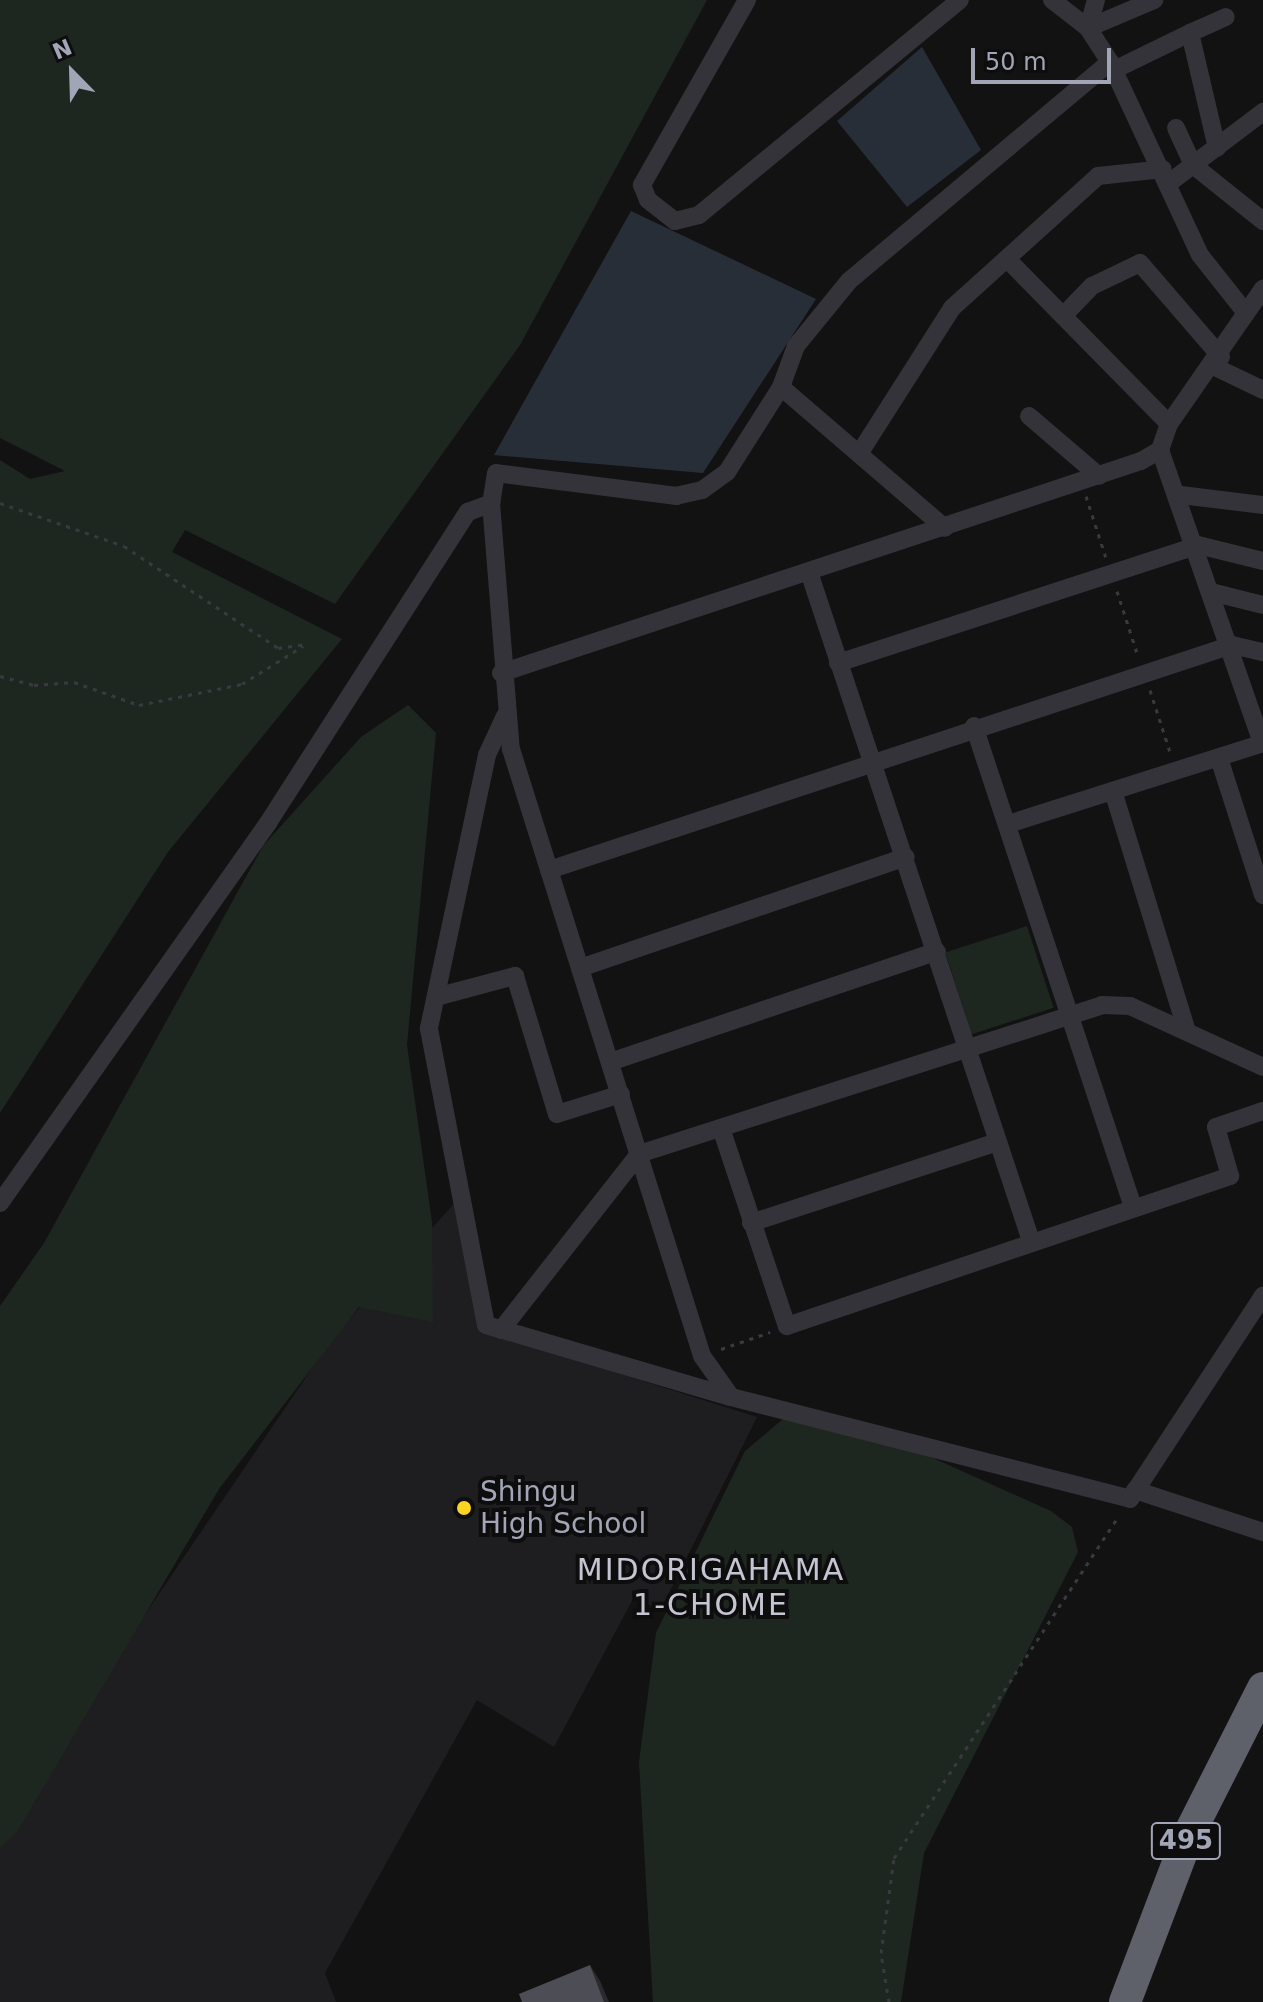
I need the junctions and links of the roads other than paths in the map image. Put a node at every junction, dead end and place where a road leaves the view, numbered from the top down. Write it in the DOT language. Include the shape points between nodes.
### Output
graph roads {
  1 [pos="747,0"];
  2 [pos="960,0"];
  3 [pos="1052,0"];
  4 [pos="1096,0"];
  5 [pos="1154,0"];
  6 [pos="1226,17"];
  7 [pos="1088,28"];
  8 [pos="1190,33"];
  9 [pos="1112,66"];
  10 [pos="1261,117"];
  11 [pos="1176,128"];
  12 [pos="1217,148"];
  13 [pos="1193,165"];
  14 [pos="1166,176"];
  15 [pos="1263,221"];
  16 [pos="1007,259"];
  17 [pos="1263,289"];
  18 [pos="1246,313"];
  19 [pos="1063,316"];
  20 [pos="1218,362"];
  21 [pos="781,387"];
  22 [pos="1263,390"];
  23 [pos="1029,416"];
  24 [pos="1169,424"];
  25 [pos="1160,450"];
  26 [pos="859,454"];
  27 [pos="1090,478"];
  28 [pos="1181,495"];
  29 [pos="491,503"];
  30 [pos="1263,505"];
  31 [pos="945,528"];
  32 [pos="1198,545"];
  33 [pos="1263,561"];
  34 [pos="809,572"];
  35 [pos="1215,593"];
  36 [pos="1263,605"];
  37 [pos="1232,645"];
  38 [pos="1263,652"];
  39 [pos="838,663"];
  40 [pos="501,673"];
  41 [pos="1256,694"];
  42 [pos="506,714"];
  43 [pos="974,726"];
  44 [pos="1263,743"];
  45 [pos="1219,758"];
  46 [pos="874,759"];
  47 [pos="1113,791"];
  48 [pos="1008,824"];
  49 [pos="906,857"];
  50 [pos="549,870"];
  51 [pos="1263,895"];
  52 [pos="937,951"];
  53 [pos="580,968"];
  54 [pos="436,997"];
  55 [pos="1068,1013"];
  56 [pos="1186,1028"];
  57 [pos="967,1046"];
  58 [pos="610,1062"];
  59 [pos="1263,1067"];
  60 [pos="621,1094"];
  61 [pos="1263,1111"];
  62 [pos="721,1128"];
  63 [pos="997,1142"];
  64 [pos="639,1154"];
  65 [pos="0,1203"];
  66 [pos="1133,1207"];
  67 [pos="751,1223"];
  68 [pos="1031,1241"];
  69 [pos="1261,1304"];
  70 [pos="501,1330"];
  71 [pos="731,1397"];
  72 [pos="1132,1495"];
  73 [pos="1263,1532"];
  74 [pos="1263,1688"];
  75 [pos="1125,2002"];
  1 -- 2 [label="street" via="642,185 675,221 699,215"];
  3 -- 7 [label="street"];
  4 -- 7 [label="street"];
  5 -- 7 [label="street"];
  6 -- 8 [label="street"];
  7 -- 9 [label="street"];
  8 -- 9 [label="street"];
  8 -- 12 [label="street"];
  9 -- 14 [label="street"];
  9 -- 21 [label="street" via="849,281 796,346"];
  10 -- 12 [label="street"];
  11 -- 13 [label="street"];
  12 -- 13 [label="street"];
  13 -- 14 [label="street"];
  13 -- 15 [label="street"];
  14 -- 16 [label="street" via="1098,176"];
  14 -- 18 [label="street" via="1200,255"];
  16 -- 19 [label="street"];
  16 -- 26 [label="street" via="952,308"];
  17 -- 18 [label="street"];
  18 -- 20 [label="street"];
  19 -- 20 [label="street" via="1092,286 1140,263"];
  19 -- 24 [label="street"];
  20 -- 22 [label="street"];
  20 -- 24 [label="street"];
  21 -- 26 [label="street"];
  21 -- 29 [label="street" via="727,472 702,490 677,496 516,470 496,473"];
  23 -- 27 [label="street"];
  24 -- 25 [label="street"];
  25 -- 27 [label="street"];
  25 -- 28 [label="street"];
  26 -- 31 [label="street"];
  27 -- 31 [label="street"];
  28 -- 30 [label="street"];
  28 -- 32 [label="street"];
  29 -- 40 [label="street"];
  29 -- 65 [label="street" via="468,512 268,823"];
  31 -- 34 [label="street"];
  32 -- 33 [label="street"];
  32 -- 35 [label="street"];
  32 -- 39 [label="street"];
  34 -- 39 [label="street"];
  34 -- 40 [label="street"];
  35 -- 36 [label="street"];
  35 -- 37 [label="street"];
  37 -- 38 [label="street"];
  37 -- 41 [label="street"];
  37 -- 43 [label="street"];
  39 -- 46 [label="street"];
  40 -- 42 [label="street"];
  41 -- 44 [label="street"];
  42 -- 50 [label="street"];
  42 -- 54 [label="street" via="487,755"];
  43 -- 46 [label="street"];
  43 -- 48 [label="street"];
  44 -- 45 [label="street"];
  45 -- 47 [label="street"];
  45 -- 51 [label="street"];
  46 -- 49 [label="street"];
  46 -- 50 [label="street"];
  47 -- 48 [label="street"];
  47 -- 56 [label="street"];
  48 -- 55 [label="street"];
  49 -- 52 [label="street"];
  49 -- 53 [label="street"];
  50 -- 53 [label="street"];
  52 -- 57 [label="street"];
  52 -- 58 [label="street"];
  53 -- 58 [label="street"];
  54 -- 60 [label="street" via="515,976 557,1114"];
  54 -- 70 [label="street" via="429,1029 486,1325"];
  55 -- 56 [label="street" via="1130,1006"];
  55 -- 57 [label="street"];
  55 -- 66 [label="street"];
  56 -- 59 [label="street"];
  57 -- 62 [label="street"];
  57 -- 63 [label="street"];
  58 -- 60 [label="street"];
  60 -- 64 [label="street"];
  61 -- 66 [label="street" via="1216,1127 1230,1176"];
  62 -- 64 [label="street"];
  62 -- 67 [label="street"];
  63 -- 67 [label="street"];
  63 -- 68 [label="street"];
  64 -- 70 [label="street"];
  64 -- 71 [label="street" via="702,1356"];
  66 -- 68 [label="street"];
  67 -- 68 [label="street" via="787,1326"];
  69 -- 72 [label="street"];
  70 -- 71 [label="street"];
  71 -- 72 [label="street"];
  72 -- 73 [label="street"];
  74 -- 75 [label="highway, 495" via="1188,1836"];
}
